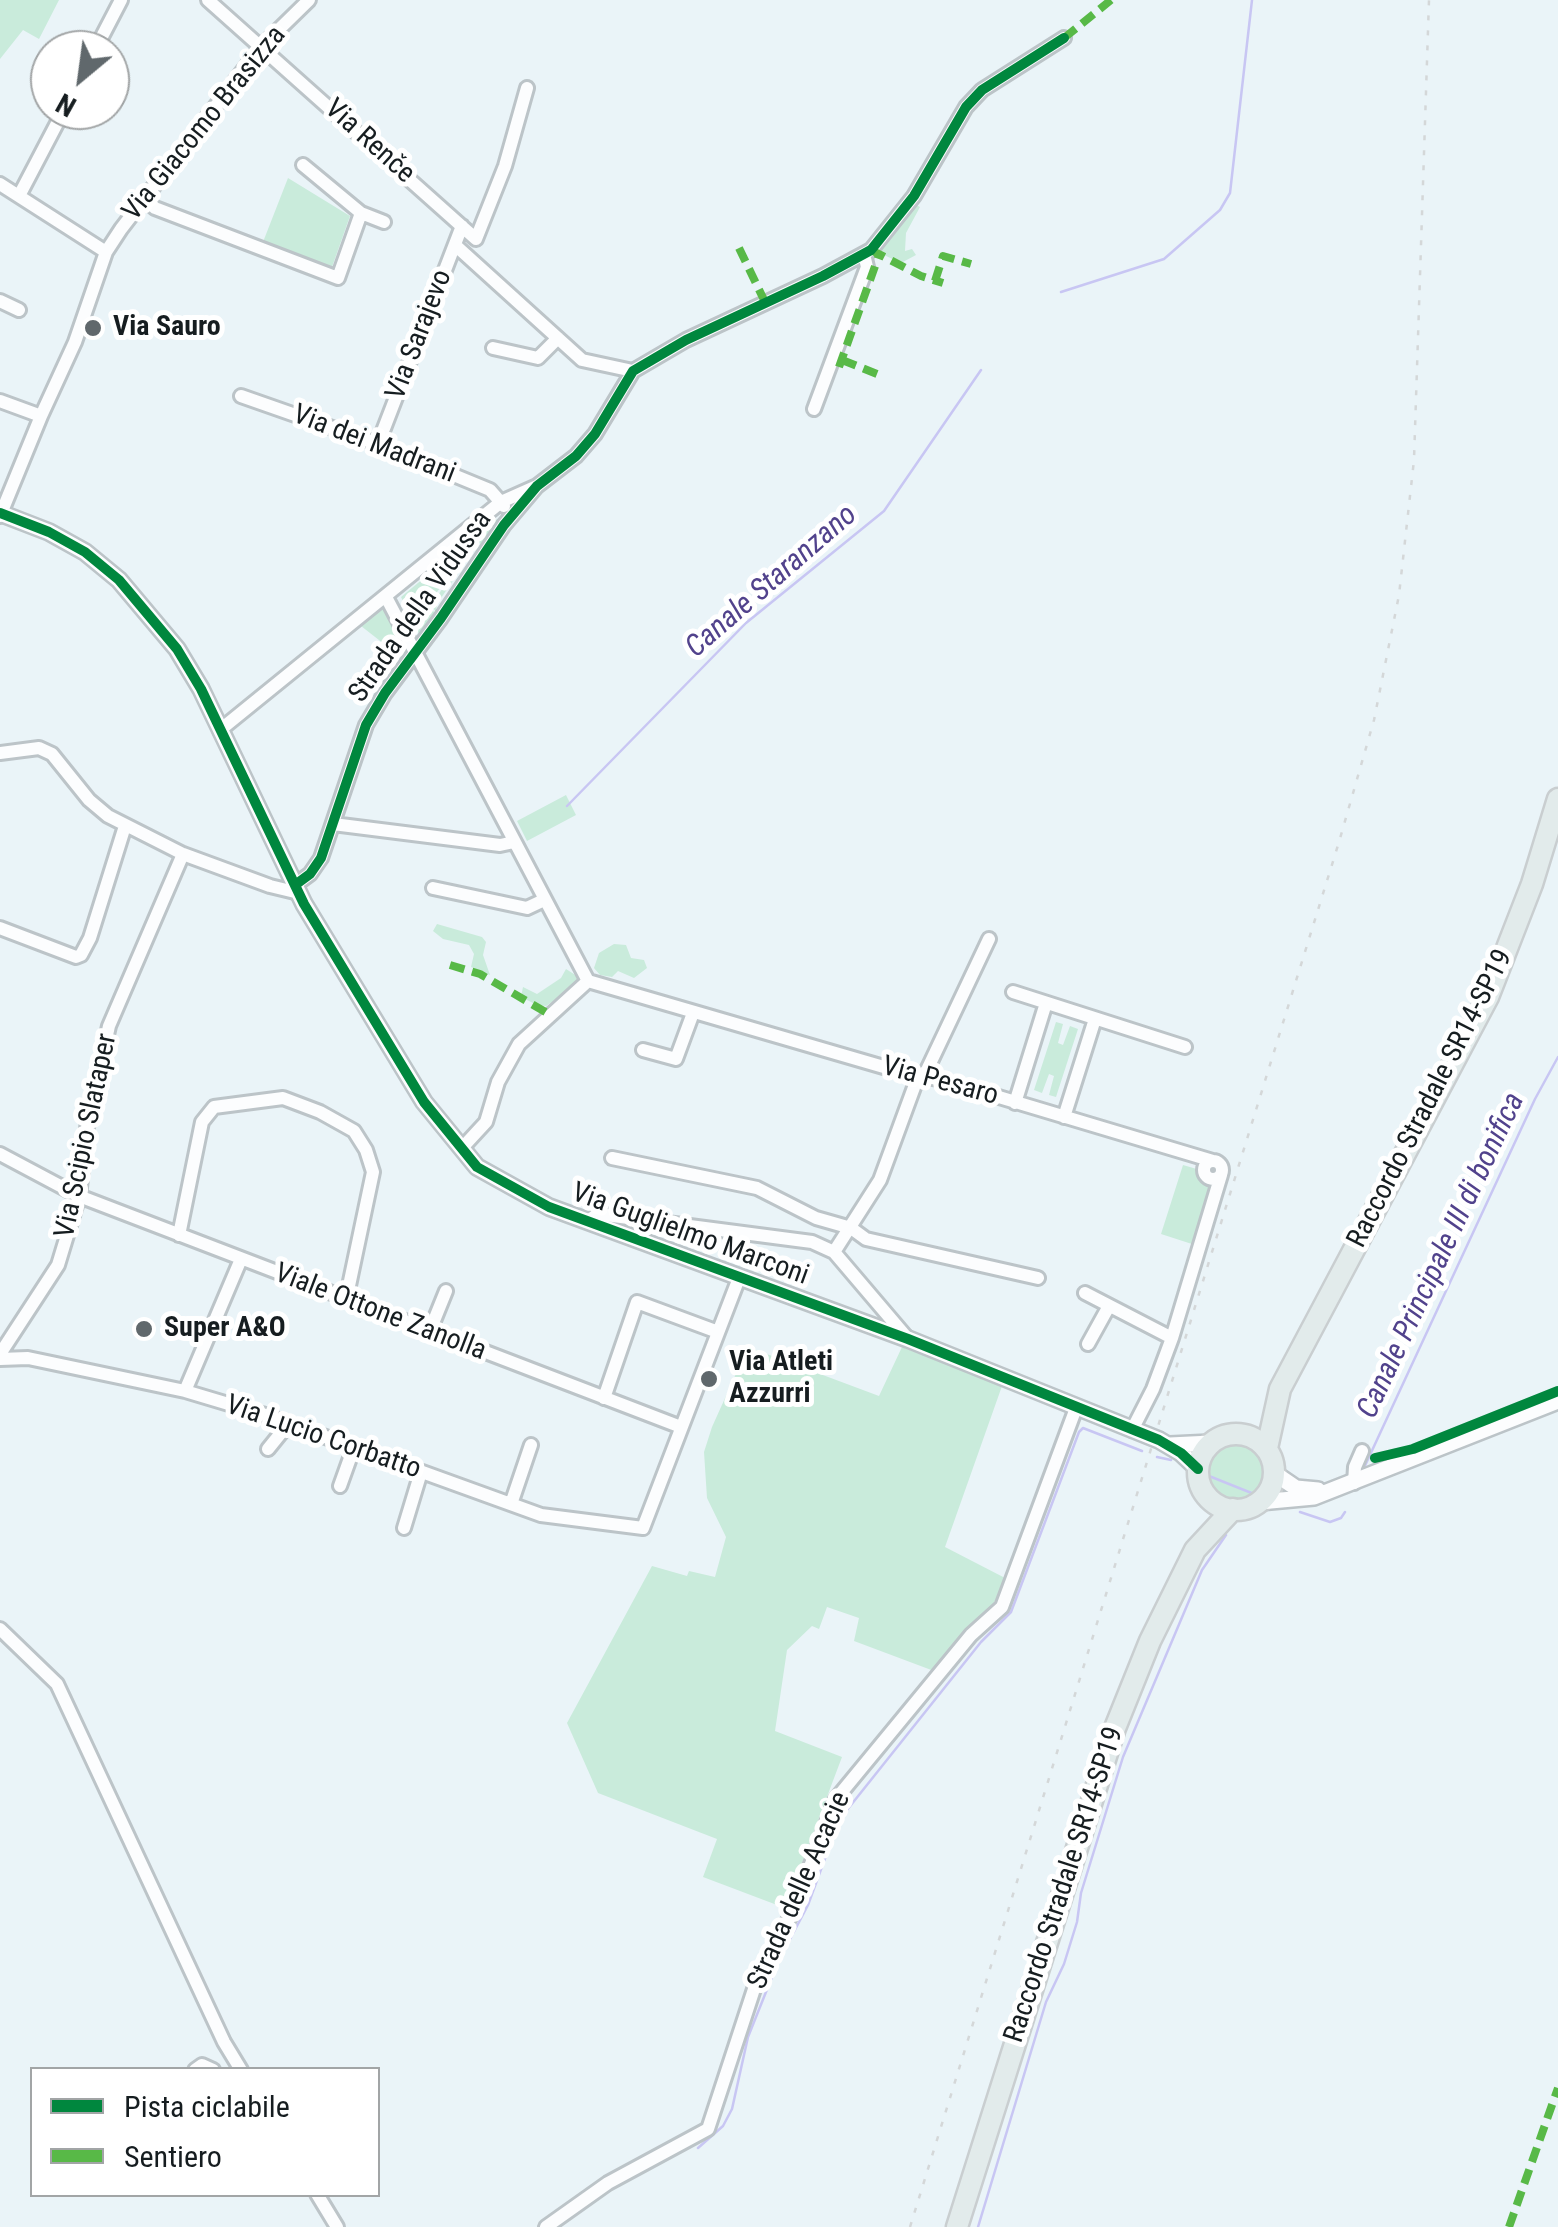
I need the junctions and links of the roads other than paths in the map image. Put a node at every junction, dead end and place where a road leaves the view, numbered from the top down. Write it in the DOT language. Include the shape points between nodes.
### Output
graph roads {
  1 [pos="121,0"];
  2 [pos="208,0"];
  3 [pos="309,0"];
  4 [pos="105,30"];
  5 [pos="1064,38"];
  6 [pos="262,46"];
  7 [pos="527,88"];
  8 [pos="54,130"];
  9 [pos="303,165"];
  10 [pos="0,184"];
  11 [pos="20,194"];
  12 [pos="144,199"];
  13 [pos="362,213"];
  14 [pos="384,222"];
  15 [pos="462,226"];
  16 [pos="455,245"];
  17 [pos="106,252"];
  18 [pos="864,254"];
  19 [pos="0,301"];
  20 [pos="19,310"];
  21 [pos="558,338"];
  22 [pos="493,348"];
  23 [pos="633,370"];
  24 [pos="241,396"];
  25 [pos="0,401"];
  26 [pos="814,409"];
  27 [pos="41,416"];
  28 [pos="378,444"];
  29 [pos="537,486"];
  30 [pos="501,502"];
  31 [pos="0,514"];
  32 [pos="512,516"];
  33 [pos="386,597"];
  34 [pos="414,651"];
  35 [pos="220,730"];
  36 [pos="0,753"];
  37 [pos="1558,798"];
  38 [pos="333,824"];
  39 [pos="126,826"];
  40 [pos="514,842"];
  41 [pos="183,854"];
  42 [pos="432,888"];
  43 [pos="297,889"];
  44 [pos="544,900"];
  45 [pos="0,928"];
  46 [pos="989,940"];
  47 [pos="588,981"];
  48 [pos="1013,992"];
  49 [pos="1046,1004"];
  50 [pos="692,1013"];
  51 [pos="1095,1019"];
  52 [pos="1186,1048"];
  53 [pos="643,1050"];
  54 [pos="921,1077"];
  55 [pos="1015,1103"];
  56 [pos="1064,1117"];
  57 [pos="462,1148"];
  58 [pos="0,1154"];
  59 [pos="612,1158"];
  60 [pos="78,1196"];
  61 [pos="588,1221"];
  62 [pos="851,1228"];
  63 [pos="179,1235"];
  64 [pos="834,1252"];
  65 [pos="241,1259"];
  66 [pos="739,1278"];
  67 [pos="1038,1278"];
  68 [pos="446,1291"];
  69 [pos="1085,1294"];
  70 [pos="346,1300"];
  71 [pos="1108,1306"];
  72 [pos="718,1332"];
  73 [pos="430,1333"];
  74 [pos="12,1338"];
  75 [pos="1172,1338"];
  76 [pos="908,1340"];
  77 [pos="1088,1344"];
  78 [pos="0,1357"];
  79 [pos="28,1358"];
  80 [pos="1280,1389"];
  81 [pos="185,1391"];
  82 [pos="604,1398"];
  83 [pos="1558,1401"];
  84 [pos="1076,1408"];
  85 [pos="289,1423"];
  86 [pos="682,1427"];
  87 [pos="1132,1430"];
  88 [pos="1239,1434"];
  89 [pos="1211,1443"];
  90 [pos="1170,1445"];
  91 [pos="531,1446"];
  92 [pos="354,1447"];
  93 [pos="1266,1448"];
  94 [pos="268,1449"];
  95 [pos="1362,1451"];
  96 [pos="1198,1469"];
  97 [pos="422,1472"];
  98 [pos="1274,1473"];
  99 [pos="1354,1483"];
  100 [pos="340,1486"];
  101 [pos="1332,1490"];
  102 [pos="1206,1494"];
  103 [pos="1260,1502"];
  104 [pos="511,1504"];
  105 [pos="1233,1510"];
  106 [pos="404,1528"];
  107 [pos="1195,1550"];
  108 [pos="0,1629"];
  109 [pos="235,2067"];
  110 [pos="320,2197"];
  111 [pos="337,2227"];
  112 [pos="546,2227"];
  113 [pos="957,2227"];
  1 -- 4 [label="street"];
  2 -- 6 [label="street, Via Renče"];
  3 -- 6 [label="street, Via Giacomo Brasizza"];
  5 -- 18 [label="street, Strada della Vidussa" via="982,90 914,196"];
  6 -- 12 [label="street, Via Giacomo Brasizza"];
  6 -- 15 [label="street, Via Renče"];
  7 -- 15 [label="street, Via Renče" via="476,239"];
  8 -- 11 [label="street"];
  9 -- 13 [label="street"];
  10 -- 11 [label="street"];
  11 -- 17 [label="street"];
  12 -- 13 [label="street" via="338,278"];
  12 -- 17 [label="street, Via Giacomo Brasizza"];
  13 -- 14 [label="street"];
  15 -- 16 [label="street, Via Sarajevo"];
  16 -- 21 [label="street"];
  16 -- 28 [label="street, Via Sarajevo"];
  17 -- 27 [label="street, Via Giacomo Brasizza" via="76,342"];
  18 -- 23 [label="street, Strada della Vidussa"];
  18 -- 26 [label="street" via="867,267"];
  19 -- 20 [label="street"];
  21 -- 22 [label="street" via="538,358"];
  21 -- 23 [label="street" via="582,360"];
  23 -- 29 [label="street, Strada della Vidussa" via="586,445"];
  24 -- 28 [label="street, Via dei Madrani"];
  25 -- 27 [label="street"];
  27 -- 31 [label="street, Via Giacomo Brasizza"];
  28 -- 30 [label="street, Via dei Madrani" via="490,490"];
  29 -- 30 [label="street"];
  29 -- 32 [label="street, Strada della Vidussa"];
  30 -- 32 [label="street, Strada della Vidussa"];
  30 -- 33 [label="street"];
  31 -- 35 [label="street, Via Guglielmo Marconi" via="49,532 119,580 178,649"];
  32 -- 34 [label="street, Strada della Vidussa"];
  33 -- 34 [label="street"];
  33 -- 35 [label="street"];
  34 -- 38 [label="street, Strada della Vidussa" via="366,726"];
  34 -- 40 [label="street"];
  35 -- 43 [label="street, Via Guglielmo Marconi"];
  36 -- 39 [label="street" via="39,748 52,754 89,800"];
  37 -- 80 [label="main road, Raccordo Stradale SR14-SP19" via="1488,997"];
  38 -- 40 [label="street"];
  38 -- 43 [label="street, Strada della Vidussa"];
  39 -- 41 [label="street"];
  39 -- 45 [label="street" via="81,954"];
  40 -- 44 [label="street"];
  41 -- 43 [label="street"];
  41 -- 60 [label="street, Via Scipio Slataper" via="110,1026"];
  42 -- 44 [label="street" via="527,908"];
  43 -- 57 [label="street, Via Guglielmo Marconi" via="424,1102"];
  44 -- 47 [label="street"];
  46 -- 54 [label="street"];
  47 -- 50 [label="street, Via Pesaro"];
  47 -- 57 [label="street" via="519,1044 486,1122"];
  48 -- 49 [label="street"];
  49 -- 51 [label="street"];
  49 -- 55 [label="street"];
  50 -- 53 [label="street" via="676,1059"];
  50 -- 54 [label="street, Via Pesaro"];
  51 -- 52 [label="street"];
  51 -- 56 [label="street"];
  54 -- 55 [label="street, Via Pesaro"];
  54 -- 62 [label="street" via="880,1180"];
  55 -- 56 [label="street, Via Pesaro"];
  56 -- 75 [label="street, Via Pesaro" via="1222,1168"];
  57 -- 61 [label="street, Via Guglielmo Marconi" via="477,1167"];
  58 -- 60 [label="street, Viale Ottone Zanolla"];
  59 -- 62 [label="street" via="757,1188"];
  60 -- 63 [label="street, Viale Ottone Zanolla"];
  60 -- 74 [label="street, Via Scipio Slataper" via="58,1265"];
  61 -- 64 [label="street" via="598,1214 812,1242"];
  61 -- 66 [label="street, Via Guglielmo Marconi"];
  62 -- 64 [label="street"];
  62 -- 67 [label="street" via="866,1239"];
  63 -- 65 [label="street, Viale Ottone Zanolla"];
  63 -- 70 [label="street" via="202,1122 214,1106 283,1098 320,1112 354,1131 373,1172"];
  64 -- 76 [label="street"];
  65 -- 70 [label="street, Viale Ottone Zanolla"];
  65 -- 81 [label="street"];
  66 -- 72 [label="street"];
  66 -- 76 [label="street, Via Guglielmo Marconi"];
  68 -- 73 [label="street"];
  69 -- 71 [label="street"];
  70 -- 73 [label="street, Viale Ottone Zanolla"];
  71 -- 75 [label="street"];
  71 -- 77 [label="street"];
  72 -- 82 [label="street" via="638,1302"];
  72 -- 86 [label="street"];
  73 -- 82 [label="street, Viale Ottone Zanolla"];
  74 -- 78 [label="street, Via Scipio Slataper"];
  74 -- 79 [label="street"];
  75 -- 87 [label="street"];
  76 -- 84 [label="street, Via Guglielmo Marconi"];
  78 -- 79 [label="street, Via Lucio Corbatto"];
  79 -- 81 [label="street, Via Lucio Corbatto"];
  80 -- 88 [label="main road, Raccordo Stradale SR14-SP19"];
  80 -- 93 [label="main road, Raccordo Stradale SR14-SP19"];
  81 -- 85 [label="street, Via Lucio Corbatto"];
  82 -- 86 [label="street, Viale Ottone Zanolla"];
  83 -- 99 [label="street"];
  84 -- 87 [label="street, Via Guglielmo Marconi"];
  84 -- 112 [label="street, Strada delle Acacie" via="1002,1607 971,1635 836,1799 793,1911 756,1983 708,2129 608,2183"];
  85 -- 92 [label="street, Via Lucio Corbatto"];
  85 -- 94 [label="street"];
  86 -- 104 [label="street, Via Lucio Corbatto" via="643,1528"];
  87 -- 90 [label="street, Via Guglielmo Marconi"];
  88 -- 89 [label="main road, Raccordo Stradale SR14-SP19"];
  88 -- 93 [label="main road"];
  89 -- 90 [label="street, Via Guglielmo Marconi"];
  89 -- 96 [label="main road"];
  90 -- 96 [label="street, Via Guglielmo Marconi"];
  91 -- 104 [label="street"];
  92 -- 97 [label="street, Via Lucio Corbatto"];
  92 -- 100 [label="street"];
  93 -- 98 [label="main road"];
  95 -- 99 [label="street"];
  96 -- 102 [label="main road, Raccordo Stradale SR14-SP19"];
  97 -- 104 [label="street, Via Lucio Corbatto"];
  97 -- 106 [label="street"];
  98 -- 101 [label="street" via="1296,1488"];
  98 -- 103 [label="main road"];
  99 -- 101 [label="street"];
  101 -- 103 [label="street"];
  102 -- 105 [label="main road"];
  102 -- 107 [label="main road, Raccordo Stradale SR14-SP19"];
  103 -- 105 [label="main road, Raccordo Stradale SR14-SP19"];
  105 -- 107 [label="main road, Raccordo Stradale SR14-SP19"];
  107 -- 113 [label="main road, Raccordo Stradale SR14-SP19" via="1115,1728"];
  108 -- 109 [label="street" via="56,1684"];
  110 -- 111 [label="street"];
}
